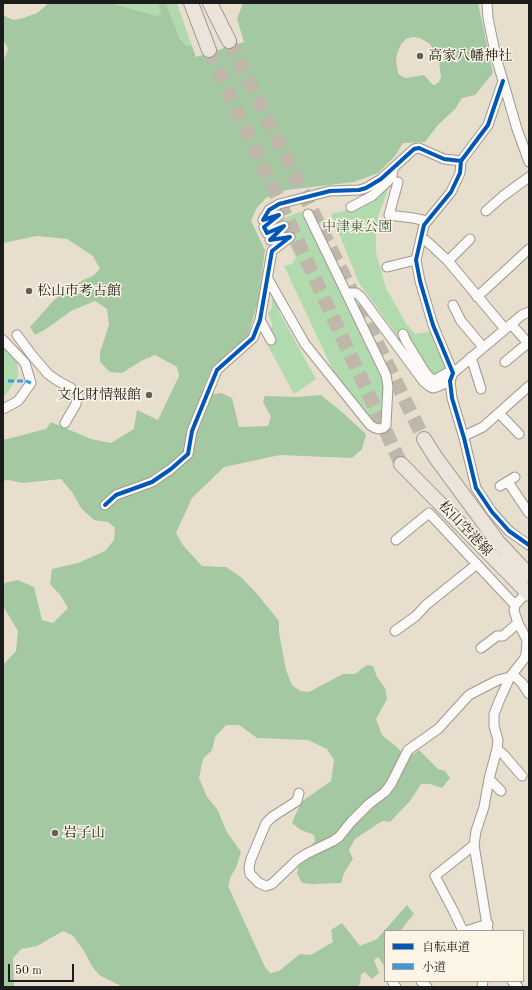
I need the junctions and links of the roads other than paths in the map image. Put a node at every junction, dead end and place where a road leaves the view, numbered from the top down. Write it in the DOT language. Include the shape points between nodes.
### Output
graph roads {
  1 [pos="191,3"];
  2 [pos="210,3"];
  3 [pos="487,3"];
  4 [pos="229,41"];
  5 [pos="209,50"];
  6 [pos="503,81"];
  7 [pos="461,161"];
  8 [pos="529,162"];
  9 [pos="394,167"];
  10 [pos="529,177"];
  11 [pos="398,182"];
  12 [pos="351,208"];
  13 [pos="486,211"];
  14 [pos="308,214"];
  15 [pos="427,221"];
  16 [pos="421,239"];
  17 [pos="470,240"];
  18 [pos="529,249"];
  19 [pos="416,260"];
  20 [pos="448,261"];
  21 [pos="387,267"];
  22 [pos="268,279"];
  23 [pos="346,293"];
  24 [pos="477,297"];
  25 [pos="453,305"];
  26 [pos="525,313"];
  27 [pos="260,320"];
  28 [pos="529,322"];
  29 [pos="508,326"];
  30 [pos="403,334"];
  31 [pos="16,335"];
  32 [pos="3,340"];
  33 [pos="271,340"];
  34 [pos="483,347"];
  35 [pos="471,357"];
  36 [pos="505,362"];
  37 [pos="451,377"];
  38 [pos="529,386"];
  39 [pos="481,389"];
  40 [pos="3,409"];
  41 [pos="499,413"];
  42 [pos="65,423"];
  43 [pos="519,434"];
  44 [pos="464,436"];
  45 [pos="424,439"];
  46 [pos="401,464"];
  47 [pos="508,482"];
  48 [pos="105,505"];
  49 [pos="529,513"];
  50 [pos="396,540"];
  51 [pos="529,545"];
  52 [pos="477,564"];
  53 [pos="529,575"];
  54 [pos="528,592"];
  55 [pos="515,605"];
  56 [pos="518,623"];
  57 [pos="395,630"];
  58 [pos="528,639"];
  59 [pos="481,648"];
  60 [pos="511,675"];
  61 [pos="526,683"];
  62 [pos="529,694"];
  63 [pos="497,749"];
  64 [pos="522,776"];
  65 [pos="489,779"];
  66 [pos="501,791"];
  67 [pos="299,793"];
  68 [pos="474,845"];
  69 [pos="488,928"];
  70 [pos="463,930"];
  71 [pos="473,930"];
  1 -- 5 [label="main road"];
  2 -- 4 [label="main road"];
  3 -- 6 [label="street" via="488,18"];
  6 -- 7 [label="street" via="488,125"];
  6 -- 8 [label="street"];
  7 -- 9 [label="street" via="444,159 419,148 414,149"];
  7 -- 15 [label="street" via="458,179 451,192"];
  9 -- 12 [label="street" via="388,181 372,196"];
  9 -- 22 [label="street" via="366,188 330,191 279,204 269,210 263,220 279,215 264,227 267,233 284,226 270,240 290,237 272,251"];
  10 -- 13 [label="street"];
  11 -- 15 [label="street" via="389,216"];
  14 -- 23 [label="street"];
  15 -- 16 [label="street" via="422,229"];
  16 -- 19 [label="street"];
  16 -- 20 [label="street"];
  17 -- 20 [label="street"];
  18 -- 24 [label="street"];
  19 -- 21 [label="street"];
  19 -- 37 [label="street" via="433,325"];
  20 -- 24 [label="street"];
  22 -- 23 [label="street" via="305,344 370,425 379,430 386,425 386,375"];
  22 -- 27 [label="street"];
  23 -- 37 [label="street" via="361,296 424,382 433,388"];
  24 -- 29 [label="street"];
  25 -- 34 [label="street" via="461,321"];
  26 -- 28 [label="street"];
  26 -- 29 [label="street"];
  27 -- 33 [label="street"];
  27 -- 48 [label="street" via="253,338 217,370 192,431 188,454 152,482 116,495"];
  29 -- 34 [label="street"];
  29 -- 36 [label="street" via="528,343"];
  30 -- 37 [label="street" via="430,378 434,380 447,373"];
  31 -- 42 [label="street" via="48,374 78,395"];
  32 -- 40 [label="street" via="25,363 31,383 18,401"];
  34 -- 35 [label="street"];
  35 -- 37 [label="street"];
  35 -- 39 [label="street"];
  37 -- 44 [label="street" via="452,398"];
  38 -- 41 [label="street"];
  41 -- 43 [label="street"];
  41 -- 44 [label="street" via="483,427"];
  44 -- 51 [label="street" via="480,496 509,531"];
  45 -- 53 [label="main road, 松山空港線" via="498,542"];
  46 -- 54 [label="main road, 松山空港線"];
  47 -- 49 [label="street"];
  50 -- 52 [label="street" via="429,513"];
  52 -- 55 [label="street"];
  52 -- 57 [label="street" via="416,616"];
  54 -- 55 [label="street"];
  55 -- 56 [label="street"];
  56 -- 58 [label="street"];
  56 -- 59 [label="street" via="504,636 497,636"];
  58 -- 60 [label="street" via="524,660"];
  60 -- 61 [label="street"];
  60 -- 63 [label="street" via="494,714"];
  60 -- 67 [label="street" via="469,695 438,729 408,750 385,792 360,813 339,837 306,854 272,884 266,886 250,874 251,858 266,823 272,816 297,801"];
  61 -- 62 [label="street"];
  63 -- 64 [label="street"];
  63 -- 65 [label="street"];
  65 -- 66 [label="street"];
  65 -- 68 [label="street"];
  68 -- 69 [label="street"];
  68 -- 70 [label="street" via="435,876"];
  69 -- 71 [label="street"];
}
